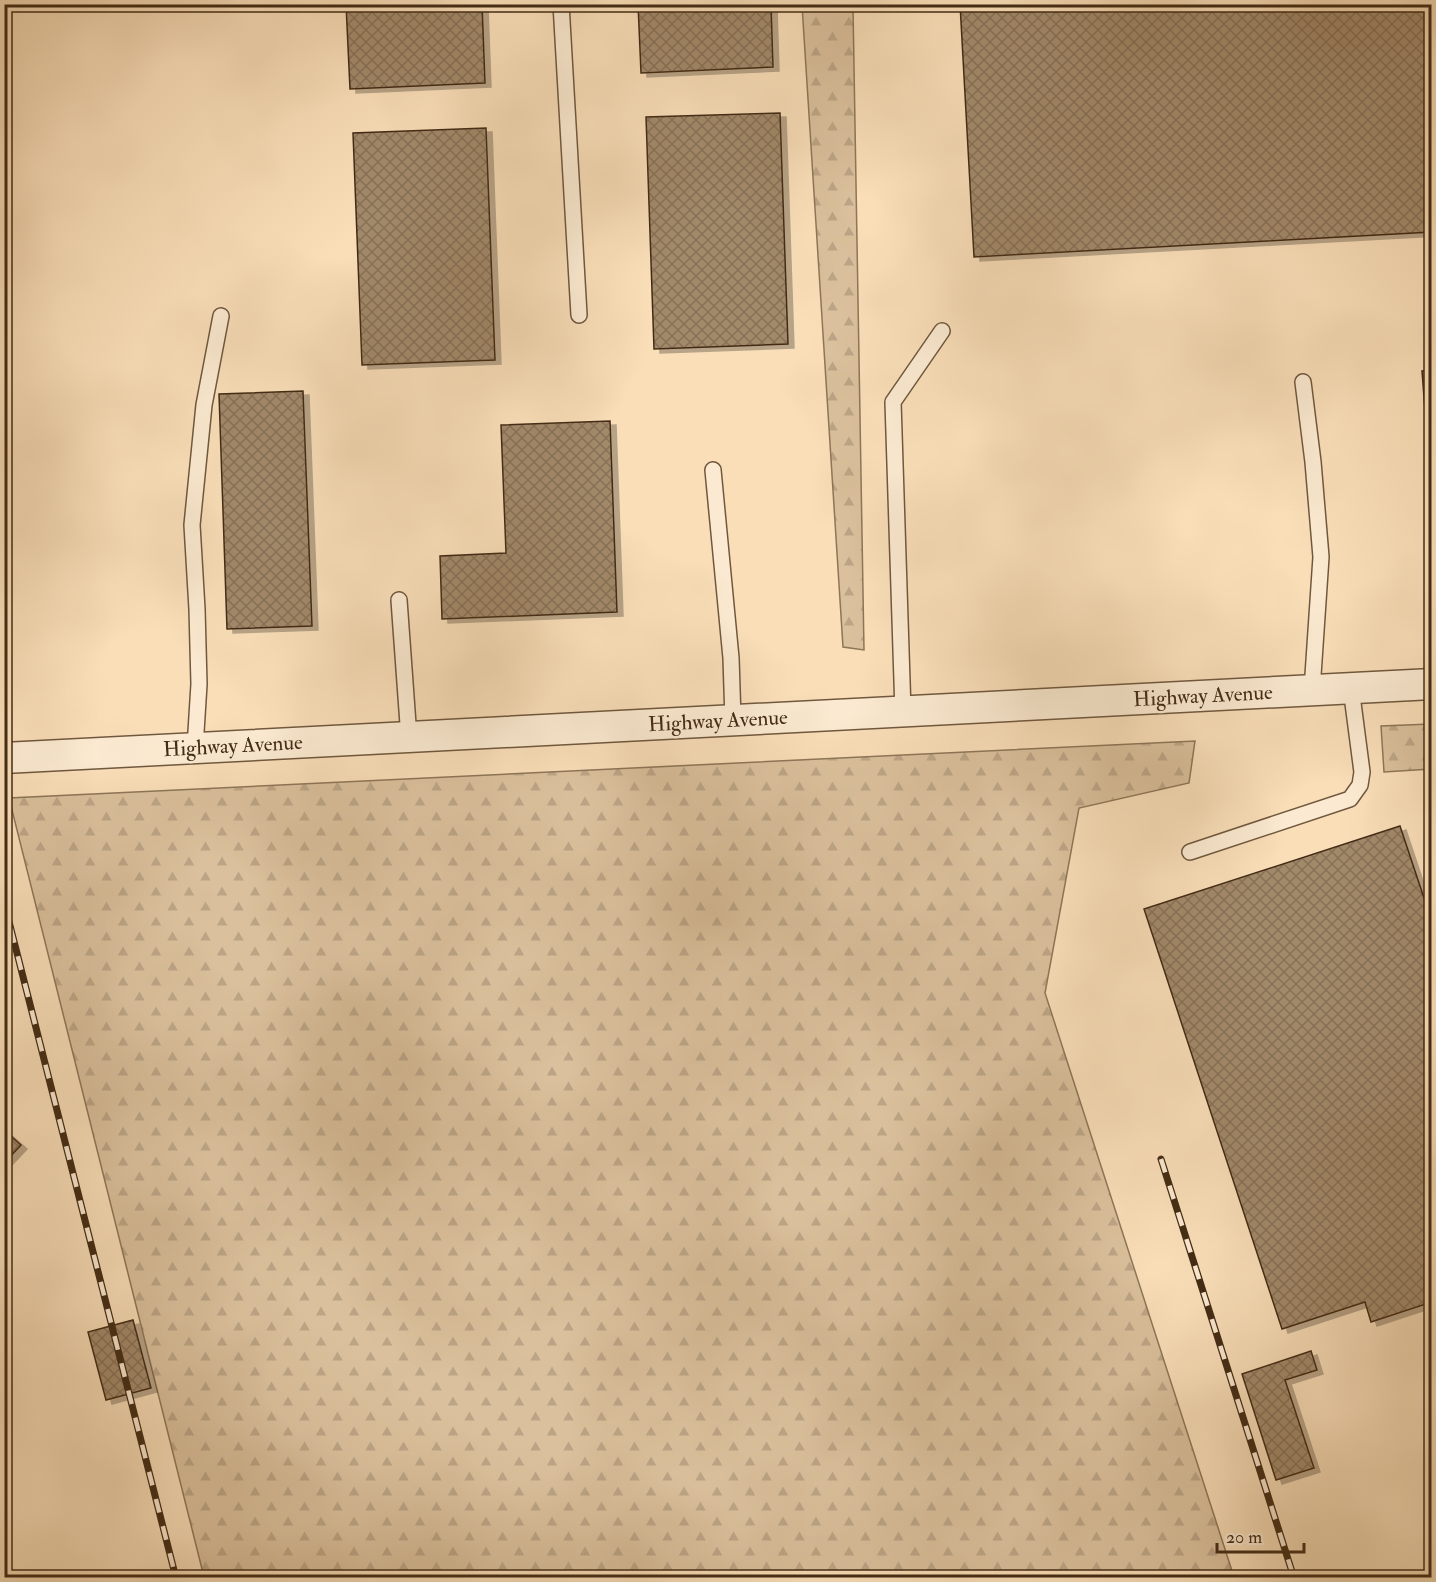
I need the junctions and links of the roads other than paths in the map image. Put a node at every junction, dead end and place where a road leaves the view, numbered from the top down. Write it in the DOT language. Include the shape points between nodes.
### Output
graph roads {
  1 [pos="561,4"];
  2 [pos="579,315"];
  3 [pos="221,316"];
  4 [pos="942,330"];
  5 [pos="1303,382"];
  6 [pos="713,470"];
  7 [pos="399,600"];
  8 [pos="1431,684"];
  9 [pos="1351,688"];
  10 [pos="1312,690"];
  11 [pos="903,712"];
  12 [pos="733,720"];
  13 [pos="409,738"];
  14 [pos="195,748"];
  15 [pos="4,758"];
  16 [pos="1190,852"];
  1 -- 2 [label="lane"];
  3 -- 14 [label="lane" via="204,405 192,525 199,684"];
  4 -- 11 [label="lane" via="893,402"];
  5 -- 10 [label="lane" via="1321,557"];
  6 -- 12 [label="lane"];
  7 -- 13 [label="lane"];
  8 -- 9 [label="street, Highway Avenue"];
  9 -- 10 [label="street, Highway Avenue"];
  9 -- 16 [label="lane" via="1362,772 1360,785 1350,799"];
  10 -- 11 [label="street, Highway Avenue"];
  11 -- 12 [label="street, Highway Avenue"];
  12 -- 13 [label="street, Highway Avenue"];
  13 -- 14 [label="street, Highway Avenue"];
  14 -- 15 [label="street, Highway Avenue"];
}
